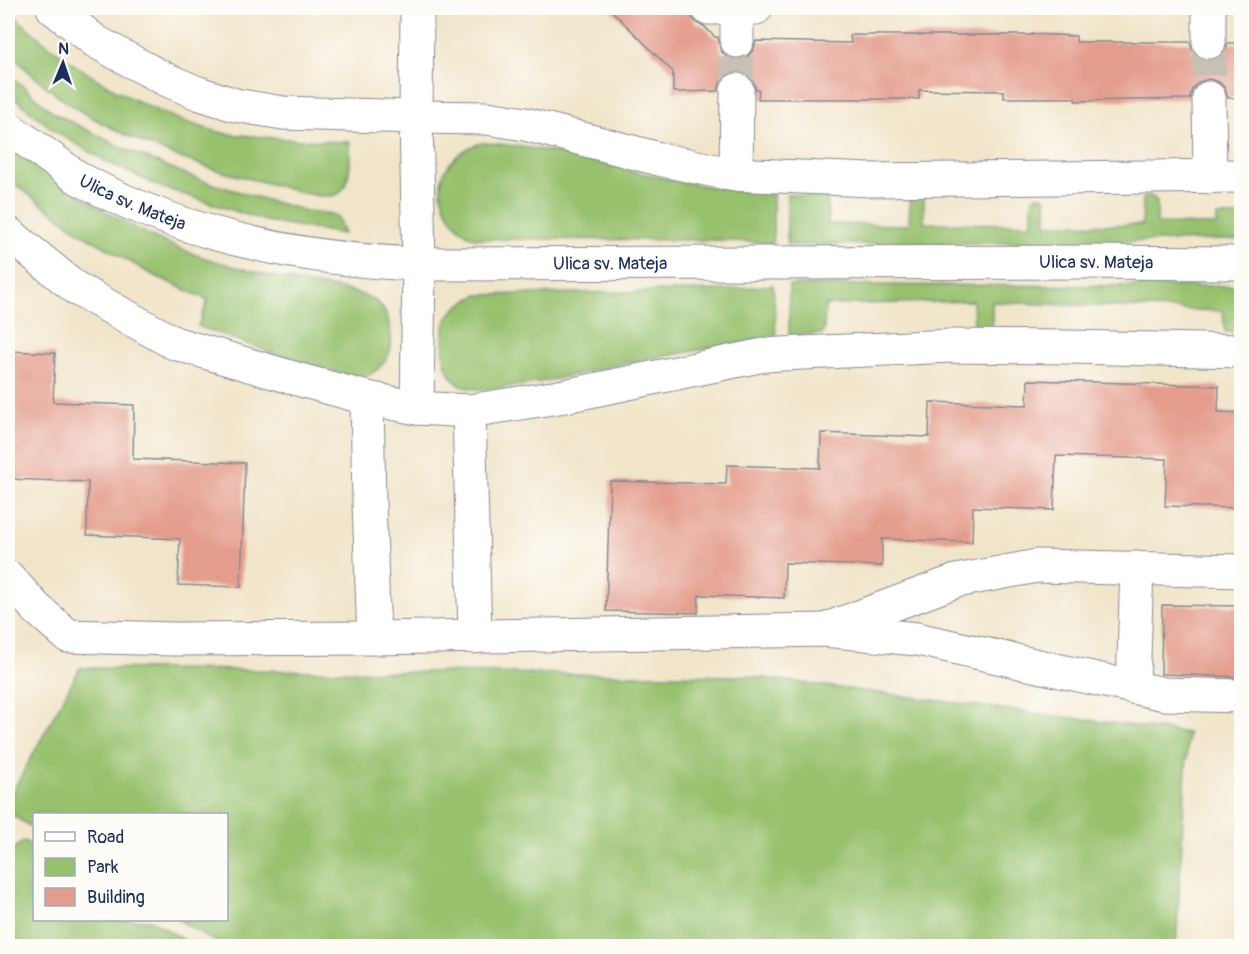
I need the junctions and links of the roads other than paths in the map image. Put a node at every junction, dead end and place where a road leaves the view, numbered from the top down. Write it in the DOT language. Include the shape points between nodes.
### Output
graph roads {
  1 [pos="53,8"];
  2 [pos="417,8"];
  3 [pos="708,8"];
  4 [pos="737,8"];
  5 [pos="756,8"];
  6 [pos="1209,8"];
  7 [pos="737,41"];
  8 [pos="1209,42"];
  9 [pos="737,90"];
  10 [pos="1209,98"];
  11 [pos="416,117"];
  12 [pos="8,128"];
  13 [pos="736,174"];
  14 [pos="1226,177"];
  15 [pos="8,233"];
  16 [pos="1242,263"];
  17 [pos="419,264"];
  18 [pos="1242,351"];
  19 [pos="367,398"];
  20 [pos="417,408"];
  21 [pos="469,411"];
  22 [pos="1137,568"];
  23 [pos="1242,571"];
  24 [pos="8,577"];
  25 [pos="824,630"];
  26 [pos="475,637"];
  27 [pos="374,638"];
  28 [pos="1133,687"];
  29 [pos="1242,696"];
  1 -- 11 [label="street" via="95,41 131,61 198,93 236,105 283,112"];
  2 -- 11 [label="street"];
  3 -- 4 [label="street"];
  4 -- 5 [label="street"];
  4 -- 7 [label="street"];
  6 -- 8 [label="street"];
  9 -- 13 [label="street"];
  10 -- 14 [label="street"];
  11 -- 13 [label="street" via="487,118 525,124 659,159"];
  11 -- 17 [label="street"];
  12 -- 17 [label="street, Ulica sv. Mateja" via="80,179 177,223 240,241 327,257"];
  13 -- 14 [label="street" via="870,180"];
  15 -- 19 [label="street" via="77,290 174,343"];
  16 -- 17 [label="street, Ulica sv. Mateja"];
  17 -- 20 [label="street"];
  18 -- 21 [label="street" via="951,346 782,354"];
  19 -- 20 [label="street"];
  19 -- 27 [label="street"];
  20 -- 21 [label="street"];
  21 -- 26 [label="street"];
  22 -- 23 [label="street"];
  22 -- 25 [label="street" via="1037,566 956,580"];
  22 -- 28 [label="street"];
  24 -- 27 [label="street" via="68,636"];
  25 -- 26 [label="street"];
  25 -- 28 [label="street" via="917,639"];
  26 -- 27 [label="street"];
  28 -- 29 [label="street" via="1164,694"];
}
